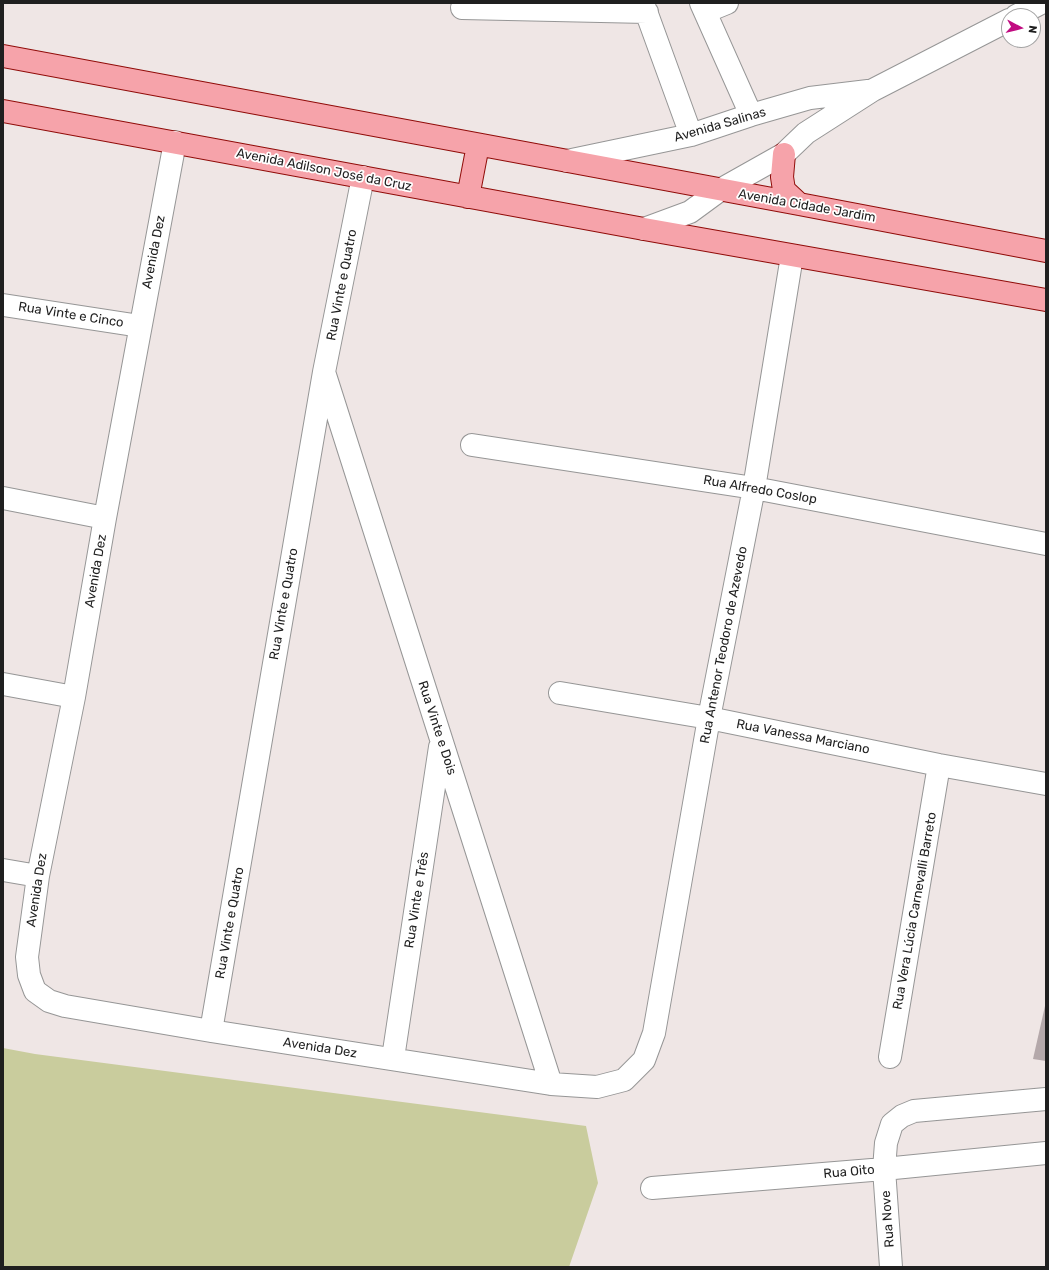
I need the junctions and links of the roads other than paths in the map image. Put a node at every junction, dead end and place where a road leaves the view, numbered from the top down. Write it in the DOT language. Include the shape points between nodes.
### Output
graph roads {
  1 [pos="727,3"];
  2 [pos="462,8"];
  3 [pos="645,8"];
  4 [pos="703,8"];
  5 [pos="1001,24"];
  6 [pos="3,56"];
  7 [pos="873,90"];
  8 [pos="3,110"];
  9 [pos="751,115"];
  10 [pos="691,135"];
  11 [pos="175,142"];
  12 [pos="478,145"];
  13 [pos="784,154"];
  14 [pos="567,161"];
  15 [pos="363,177"];
  16 [pos="720,190"];
  17 [pos="468,197"];
  18 [pos="799,204"];
  19 [pos="644,229"];
  20 [pos="1046,251"];
  21 [pos="792,256"];
  22 [pos="1046,300"];
  23 [pos="3,304"];
  24 [pos="140,326"];
  25 [pos="324,372"];
  26 [pos="472,445"];
  27 [pos="754,488"];
  28 [pos="3,498"];
  29 [pos="105,518"];
  30 [pos="1046,544"];
  31 [pos="3,684"];
  32 [pos="560,693"];
  33 [pos="74,697"];
  34 [pos="709,718"];
  35 [pos="441,742"];
  36 [pos="939,765"];
  37 [pos="1046,784"];
  38 [pos="3,870"];
  39 [pos="38,876"];
  40 [pos="211,1031"];
  41 [pos="654,1033"];
  42 [pos="890,1057"];
  43 [pos="393,1058"];
  44 [pos="551,1084"];
  45 [pos="1046,1100"];
  46 [pos="1046,1154"];
  47 [pos="884,1169"];
  48 [pos="652,1188"];
  49 [pos="891,1267"];
  1 -- 4 [label="street"];
  2 -- 3 [label="street"];
  3 -- 10 [label="street"];
  4 -- 9 [label="street"];
  5 -- 7 [label="street, Avenida Salinas"];
  6 -- 12 [label="main road"];
  7 -- 9 [label="street, Avenida Salinas" via="810,98"];
  7 -- 13 [label="street, Avenida Salinas" via="806,133"];
  8 -- 11 [label="main road, Avenida Adilson José da Cruz"];
  9 -- 10 [label="street, Avenida Salinas"];
  10 -- 14 [label="street, Avenida Salinas"];
  11 -- 15 [label="main road, Avenida Adilson José da Cruz"];
  11 -- 24 [label="street, Avenida Dez"];
  12 -- 14 [label="main road"];
  12 -- 17 [label="main road"];
  13 -- 16 [label="street, Avenida Salinas"];
  13 -- 18 [label="main road" via="784,190"];
  14 -- 16 [label="main road, Avenida Cidade Jardim"];
  15 -- 17 [label="main road, Avenida Adilson José da Cruz"];
  15 -- 25 [label="street, Rua Vinte e Quatro"];
  16 -- 18 [label="main road, Avenida Cidade Jardim"];
  16 -- 19 [label="street, Avenida Salinas" via="690,212"];
  17 -- 19 [label="main road, Avenida Adilson José da Cruz"];
  18 -- 20 [label="main road, Avenida Cidade Jardim"];
  19 -- 21 [label="main road"];
  21 -- 22 [label="main road"];
  21 -- 27 [label="street, Rua Antenor Teodoro de Azevedo"];
  23 -- 24 [label="street, Rua Vinte e Cinco"];
  24 -- 29 [label="street, Avenida Dez"];
  25 -- 35 [label="street, Rua Vinte e Dois"];
  25 -- 40 [label="street, Rua Vinte e Quatro"];
  26 -- 27 [label="street, Rua Alfredo Coslop"];
  27 -- 30 [label="street, Rua Alfredo Coslop"];
  27 -- 34 [label="street, Rua Antenor Teodoro de Azevedo"];
  28 -- 29 [label="street"];
  29 -- 33 [label="street, Avenida Dez"];
  31 -- 33 [label="street"];
  32 -- 34 [label="street, Rua Vanessa Marciano"];
  33 -- 39 [label="street, Avenida Dez"];
  34 -- 36 [label="street, Rua Vanessa Marciano"];
  34 -- 41 [label="street, Rua Antenor Teodoro de Azevedo"];
  35 -- 43 [label="street, Rua Vinte e Três"];
  35 -- 44 [label="street, Rua Vinte e Dois"];
  36 -- 37 [label="street, Rua Vanessa Marciano"];
  36 -- 42 [label="street, Rua Vera Lúcia Carnevalli Barreto"];
  38 -- 39 [label="street"];
  39 -- 40 [label="street, Avenida Dez" via="27,957 29,975 36,991 49,1001 65,1006"];
  40 -- 43 [label="street, Avenida Dez"];
  41 -- 44 [label="street, Avenida Dez" via="644,1060 624,1080 597,1087"];
  43 -- 44 [label="street, Avenida Dez"];
  45 -- 47 [label="street, Rua Nove" via="914,1111 902,1116 892,1124 886,1143"];
  46 -- 47 [label="street, Rua Oito"];
  47 -- 48 [label="street, Rua Oito"];
  47 -- 49 [label="street, Rua Nove"];
}
